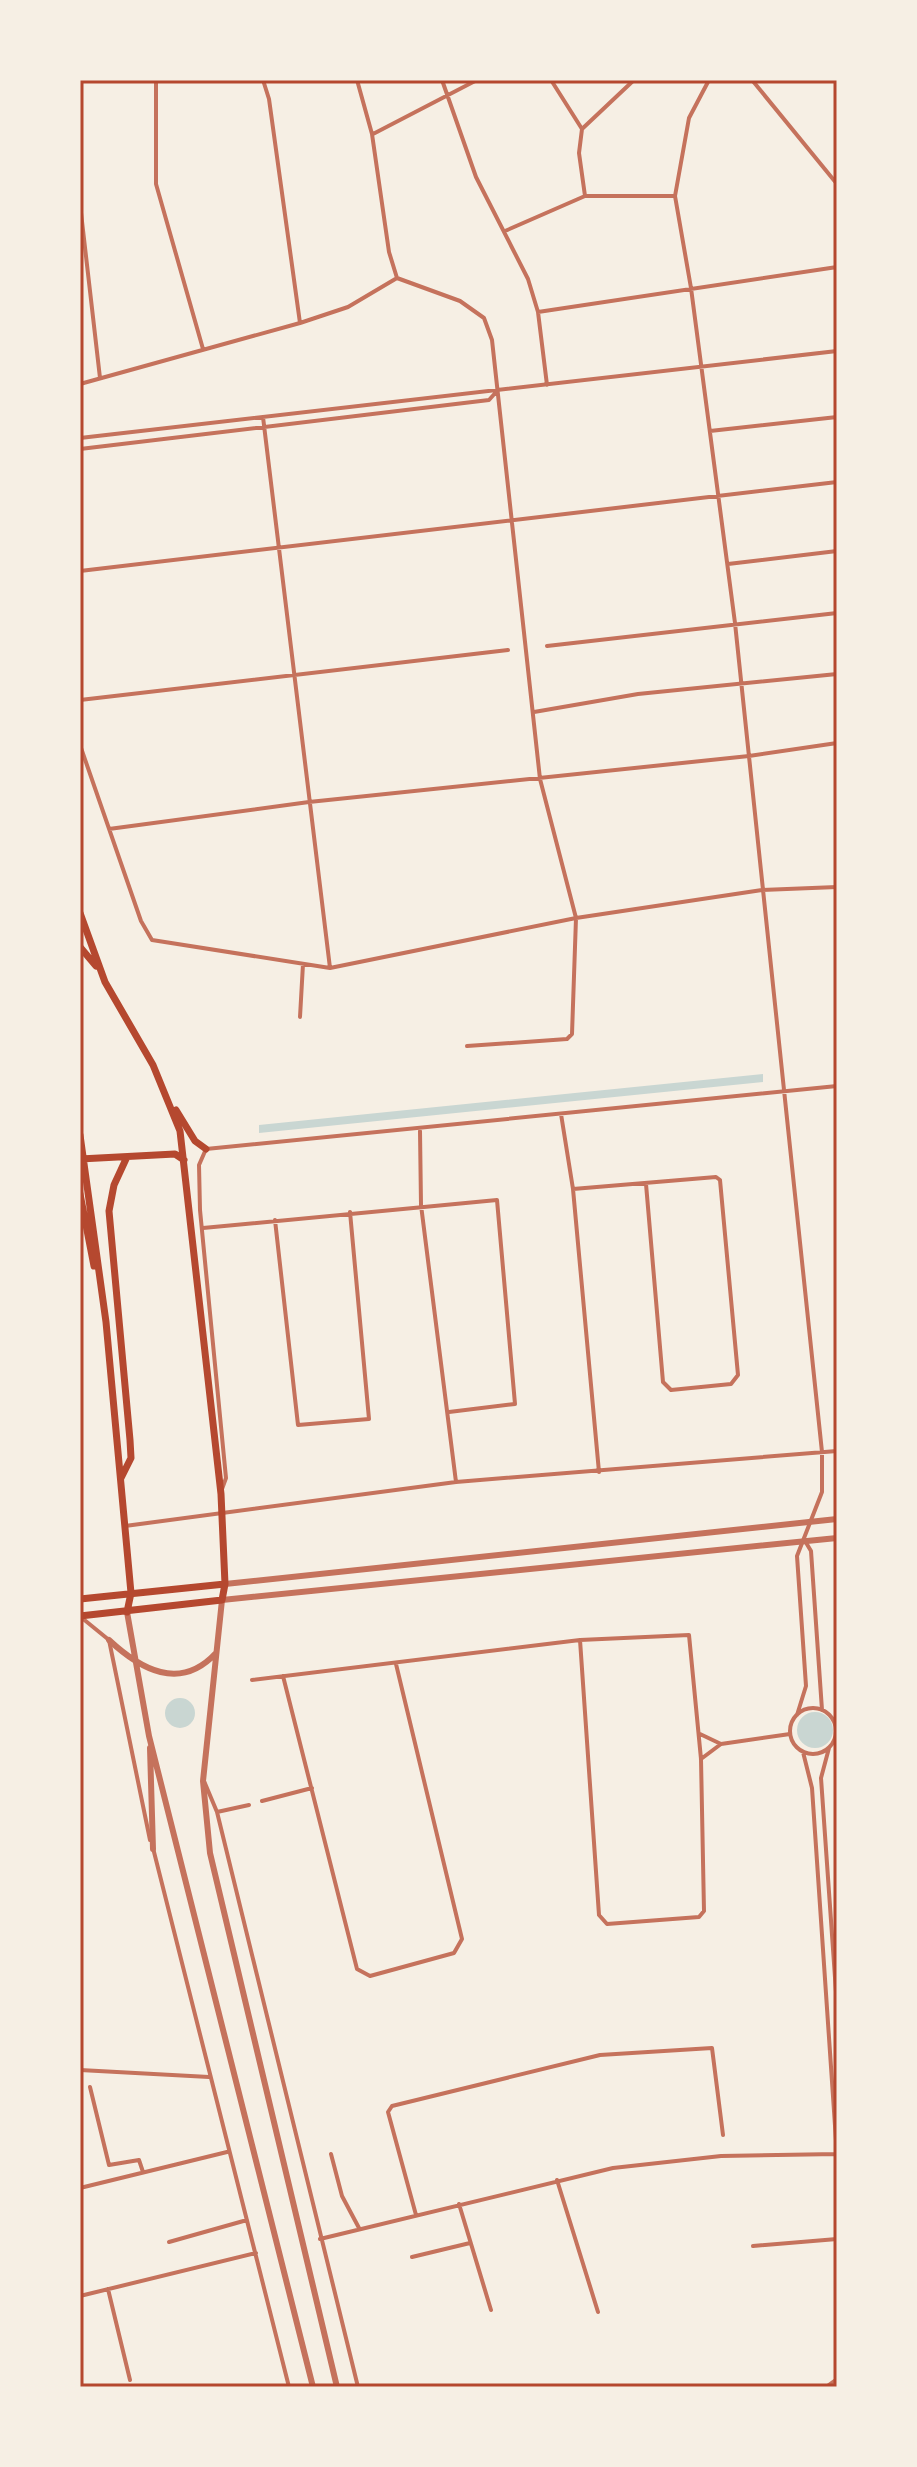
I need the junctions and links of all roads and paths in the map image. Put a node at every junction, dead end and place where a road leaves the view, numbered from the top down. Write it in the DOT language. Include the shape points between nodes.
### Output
graph roads {
  1 [pos="156,80"];
  2 [pos="263,80"];
  3 [pos="357,80"];
  4 [pos="442,80"];
  5 [pos="477,80"];
  6 [pos="551,80"];
  7 [pos="634,80"];
  8 [pos="709,80"];
  9 [pos="752,80"];
  10 [pos="448,96"];
  11 [pos="582,129"];
  12 [pos="372,134"];
  13 [pos="837,184"];
  14 [pos="585,196"];
  15 [pos="675,196"];
  16 [pos="80,204"];
  17 [pos="504,231"];
  18 [pos="837,267"];
  19 [pos="397,278"];
  20 [pos="691,288"];
  21 [pos="538,312"];
  22 [pos="300,323"];
  23 [pos="203,349"];
  24 [pos="837,351"];
  25 [pos="702,367"];
  26 [pos="100,378"];
  27 [pos="80,384"];
  28 [pos="547,385"];
  29 [pos="497,391"];
  30 [pos="263,417"];
  31 [pos="837,417"];
  32 [pos="263,426"];
  33 [pos="710,431"];
  34 [pos="80,438"];
  35 [pos="80,449"];
  36 [pos="837,482"];
  37 [pos="719,497"];
  38 [pos="511,518"];
  39 [pos="278,547"];
  40 [pos="837,551"];
  41 [pos="727,564"];
  42 [pos="80,571"];
  43 [pos="837,613"];
  44 [pos="735,623"];
  45 [pos="547,646"];
  46 [pos="508,650"];
  47 [pos="294,674"];
  48 [pos="837,674"];
  49 [pos="741,681"];
  50 [pos="80,700"];
  51 [pos="534,712"];
  52 [pos="837,743"];
  53 [pos="80,745"];
  54 [pos="749,756"];
  55 [pos="540,779"];
  56 [pos="309,802"];
  57 [pos="109,829"];
  58 [pos="837,887"];
  59 [pos="762,890"];
  60 [pos="80,913"];
  61 [pos="576,918"];
  62 [pos="80,947"];
  63 [pos="303,964"];
  64 [pos="330,968"];
  65 [pos="105,982"];
  66 [pos="300,1017"];
  67 [pos="467,1046"];
  68 [pos="837,1086"];
  69 [pos="784,1090"];
  70 [pos="167,1095"];
  71 [pos="561,1114"];
  72 [pos="420,1130"];
  73 [pos="80,1135"];
  74 [pos="206,1149"];
  75 [pos="126,1159"];
  76 [pos="83,1160"];
  77 [pos="184,1160"];
  78 [pos="646,1184"];
  79 [pos="573,1189"];
  80 [pos="80,1194"];
  81 [pos="421,1205"];
  82 [pos="350,1212"];
  83 [pos="275,1220"];
  84 [pos="203,1228"];
  85 [pos="106,1322"];
  86 [pos="449,1412"];
  87 [pos="837,1451"];
  88 [pos="822,1452"];
  89 [pos="80,1455"];
  90 [pos="599,1472"];
  91 [pos="121,1478"];
  92 [pos="456,1482"];
  93 [pos="81,1484"];
  94 [pos="221,1494"];
  95 [pos="222,1515"];
  96 [pos="837,1519"];
  97 [pos="811,1521"];
  98 [pos="125,1526"];
  99 [pos="837,1538"];
  100 [pos="805,1541"];
  101 [pos="225,1584"];
  102 [pos="131,1593"];
  103 [pos="80,1599"];
  104 [pos="222,1600"];
  105 [pos="127,1612"];
  106 [pos="80,1616"];
  107 [pos="109,1640"];
  108 [pos="580,1640"];
  109 [pos="216,1653"];
  110 [pos="396,1664"];
  111 [pos="135,1665"];
  112 [pos="283,1676"];
  113 [pos="252,1680"];
  114 [pos="822,1710"];
  115 [pos="797,1715"];
  116 [pos="700,1734"];
  117 [pos="790,1734"];
  118 [pos="149,1736"];
  119 [pos="721,1744"];
  120 [pos="829,1748"];
  121 [pos="803,1752"];
  122 [pos="701,1759"];
  123 [pos="203,1781"];
  124 [pos="312,1788"];
  125 [pos="262,1801"];
  126 [pos="249,1805"];
  127 [pos="217,1812"];
  128 [pos="153,1849"];
  129 [pos="837,2006"];
  130 [pos="80,2070"];
  131 [pos="209,2077"];
  132 [pos="90,2087"];
  133 [pos="723,2135"];
  134 [pos="227,2152"];
  135 [pos="331,2154"];
  136 [pos="837,2154"];
  137 [pos="143,2172"];
  138 [pos="557,2180"];
  139 [pos="80,2188"];
  140 [pos="459,2204"];
  141 [pos="416,2215"];
  142 [pos="247,2220"];
  143 [pos="359,2228"];
  144 [pos="320,2239"];
  145 [pos="837,2239"];
  146 [pos="169,2242"];
  147 [pos="470,2243"];
  148 [pos="753,2246"];
  149 [pos="256,2253"];
  150 [pos="412,2257"];
  151 [pos="108,2289"];
  152 [pos="80,2296"];
  153 [pos="491,2310"];
  154 [pos="598,2312"];
  155 [pos="837,2379"];
  156 [pos="130,2380"];
  157 [pos="289,2387"];
  158 [pos="313,2387"];
  159 [pos="337,2387"];
  160 [pos="358,2387"];
  161 [pos="826,2387"];
  1 -- 23 [label="street" via="156,184"];
  2 -- 22 [label="street"];
  3 -- 12 [label="street"];
  4 -- 10 [label="street"];
  5 -- 10 [label="street"];
  6 -- 11 [label="street"];
  7 -- 11 [label="street"];
  8 -- 15 [label="street" via="689,118"];
  9 -- 13 [label="street"];
  10 -- 12 [label="street"];
  10 -- 17 [label="street" via="476,177"];
  11 -- 14 [label="street" via="579,153"];
  12 -- 19 [label="street"];
  14 -- 15 [label="street"];
  14 -- 17 [label="street"];
  15 -- 20 [label="street"];
  16 -- 26 [label="street"];
  17 -- 21 [label="street"];
  18 -- 20 [label="street"];
  19 -- 22 [label="street" via="348,307"];
  19 -- 29 [label="street" via="460,301 484,318 492,340"];
  20 -- 21 [label="street"];
  20 -- 25 [label="street"];
  21 -- 28 [label="street"];
  22 -- 23 [label="street"];
  23 -- 26 [label="street"];
  24 -- 25 [label="street"];
  25 -- 28 [label="street"];
  25 -- 33 [label="street"];
  26 -- 27 [label="street"];
  28 -- 29 [label="street"];
  29 -- 30 [label="street"];
  29 -- 32 [label="street" via="489,400"];
  29 -- 38 [label="street"];
  30 -- 32 [label="street"];
  30 -- 34 [label="street"];
  31 -- 33 [label="street"];
  32 -- 35 [label="street"];
  32 -- 39 [label="street"];
  33 -- 37 [label="street"];
  36 -- 37 [label="street"];
  37 -- 38 [label="street"];
  37 -- 41 [label="street"];
  38 -- 39 [label="street"];
  38 -- 51 [label="street"];
  39 -- 42 [label="street"];
  39 -- 47 [label="street"];
  40 -- 41 [label="street"];
  41 -- 44 [label="street"];
  43 -- 44 [label="street"];
  44 -- 45 [label="street"];
  44 -- 49 [label="street"];
  46 -- 47 [label="street"];
  47 -- 50 [label="street"];
  47 -- 56 [label="street"];
  48 -- 49 [label="street"];
  49 -- 51 [label="street"];
  49 -- 54 [label="street"];
  51 -- 55 [label="street"];
  52 -- 54 [label="street"];
  53 -- 57 [label="street"];
  54 -- 55 [label="street"];
  54 -- 59 [label="street"];
  55 -- 56 [label="street"];
  55 -- 61 [label="street"];
  56 -- 57 [label="street"];
  56 -- 64 [label="street"];
  57 -- 63 [label="street" via="152,940"];
  58 -- 59 [label="street"];
  59 -- 61 [label="street"];
  59 -- 69 [label="street"];
  60 -- 65 [label="main road"];
  61 -- 64 [label="street"];
  61 -- 67 [label="street" via="572,1034 567,1039"];
  62 -- 65 [label="main road" via="90,954"];
  63 -- 64 [label="street"];
  63 -- 66 [label="street"];
  65 -- 70 [label="main road"];
  68 -- 69 [label="street"];
  69 -- 71 [label="street"];
  69 -- 88 [label="street"];
  70 -- 74 [label="main road" via="195,1141"];
  70 -- 77 [label="main road"];
  71 -- 72 [label="street"];
  71 -- 79 [label="street"];
  72 -- 74 [label="street"];
  72 -- 81 [label="street"];
  73 -- 76 [label="main road"];
  74 -- 84 [label="street" via="199,1165"];
  75 -- 76 [label="main road"];
  75 -- 77 [label="main road" via="175,1154"];
  75 -- 91 [label="main road" via="109,1211 131,1458"];
  76 -- 85 [label="main road"];
  77 -- 94 [label="main road"];
  78 -- 78 [label="street" via="716,1177 721,1184 738,1375 731,1384 671,1390 663,1382"];
  78 -- 79 [label="street"];
  79 -- 90 [label="street"];
  80 -- 85 [label="main road"];
  81 -- 82 [label="street"];
  81 -- 86 [label="street"];
  81 -- 86 [label="street" via="497,1200 515,1404"];
  82 -- 83 [label="street"];
  82 -- 83 [label="street" via="369,1419 298,1425"];
  83 -- 84 [label="street"];
  84 -- 94 [label="street" via="226,1478"];
  85 -- 91 [label="main road"];
  86 -- 92 [label="street"];
  87 -- 88 [label="street"];
  88 -- 90 [label="street"];
  88 -- 97 [label="street" via="822,1492"];
  89 -- 93 [label="street"];
  90 -- 92 [label="street"];
  91 -- 98 [label="main road"];
  92 -- 95 [label="street"];
  94 -- 95 [label="main road"];
  95 -- 98 [label="street"];
  95 -- 101 [label="main road"];
  96 -- 97 [label="street"];
  97 -- 100 [label="street"];
  97 -- 101 [label="street"];
  98 -- 102 [label="main road"];
  99 -- 100 [label="street"];
  100 -- 104 [label="street"];
  100 -- 114 [label="street" via="811,1551"];
  100 -- 115 [label="street" via="797,1556 806,1686"];
  101 -- 102 [label="main road"];
  101 -- 104 [label="main road"];
  102 -- 103 [label="main road"];
  102 -- 105 [label="main road"];
  104 -- 105 [label="main road"];
  104 -- 109 [label="street"];
  105 -- 106 [label="main road"];
  105 -- 111 [label="street"];
  106 -- 107 [label="street"];
  107 -- 111 [label="street"];
  107 -- 128 [label="street"];
  108 -- 110 [label="street"];
  108 -- 116 [label="street" via="689,1635"];
  108 -- 122 [label="street" via="599,1915 607,1924 702,1914"];
  109 -- 111 [label="street" via="205,1665 184,1672"];
  109 -- 123 [label="street"];
  110 -- 112 [label="street"];
  110 -- 124 [label="street" via="462,1939 454,1953 370,1976 357,1969"];
  111 -- 118 [label="street"];
  112 -- 113 [label="street"];
  112 -- 124 [label="street"];
  114 -- 115 [label="street"];
  114 -- 120 [label="street" via="836,1730"];
  115 -- 117 [label="street"];
  116 -- 119 [label="street"];
  116 -- 122 [label="street"];
  117 -- 119 [label="street"];
  117 -- 121 [label="street"];
  118 -- 128 [label="street"];
  118 -- 158 [label="street"];
  119 -- 122 [label="street"];
  120 -- 121 [label="street"];
  120 -- 129 [label="street" via="821,1778"];
  121 -- 136 [label="street" via="812,1788"];
  123 -- 127 [label="street"];
  123 -- 159 [label="street" via="222,1914"];
  124 -- 125 [label="street"];
  126 -- 127 [label="street"];
  127 -- 144 [label="street"];
  128 -- 131 [label="street"];
  130 -- 131 [label="street"];
  131 -- 134 [label="street"];
  132 -- 137 [label="street" via="109,2165 139,2160"];
  133 -- 141 [label="street" via="712,2048 600,2055 407,2102 388,2112"];
  134 -- 137 [label="street"];
  134 -- 142 [label="street"];
  135 -- 143 [label="street" via="342,2196"];
  136 -- 138 [label="street" via="680,2159"];
  137 -- 139 [label="street"];
  138 -- 140 [label="street"];
  138 -- 154 [label="street"];
  140 -- 141 [label="street"];
  140 -- 147 [label="street"];
  141 -- 143 [label="street"];
  142 -- 146 [label="street"];
  142 -- 149 [label="street"];
  143 -- 144 [label="street"];
  144 -- 160 [label="street"];
  145 -- 148 [label="street"];
  147 -- 150 [label="street"];
  147 -- 153 [label="street"];
  149 -- 151 [label="street"];
  149 -- 157 [label="street"];
  151 -- 152 [label="street"];
  151 -- 156 [label="street"];
  155 -- 161 [label="street"];
}
